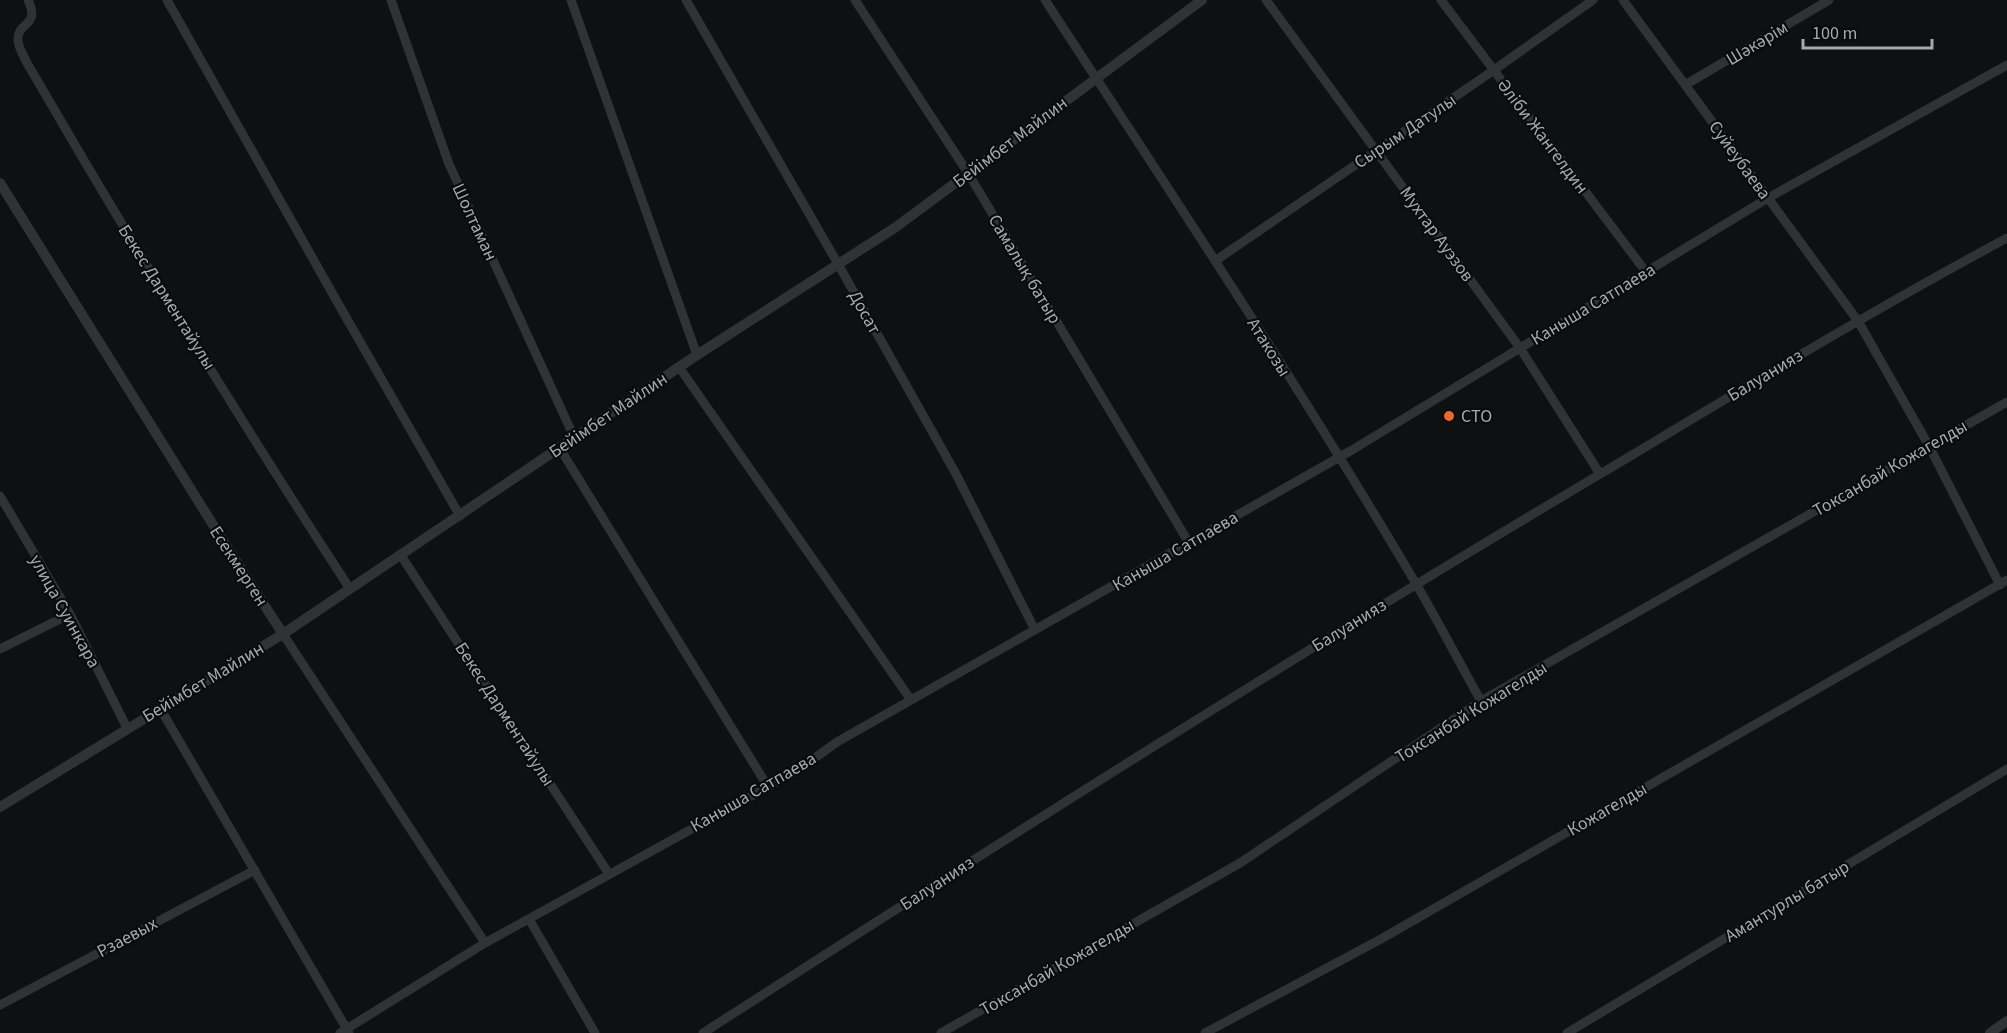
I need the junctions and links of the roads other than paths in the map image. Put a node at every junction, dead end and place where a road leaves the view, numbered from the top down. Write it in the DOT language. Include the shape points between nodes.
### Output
graph roads {
  1 [pos="28,0"];
  2 [pos="168,0"];
  3 [pos="391,0"];
  4 [pos="571,0"];
  5 [pos="686,0"];
  6 [pos="855,0"];
  7 [pos="1045,0"];
  8 [pos="1202,0"];
  9 [pos="1266,0"];
  10 [pos="1441,0"];
  11 [pos="1593,0"];
  12 [pos="1623,0"];
  13 [pos="1829,0"];
  14 [pos="2007,65"];
  15 [pos="1494,70"];
  16 [pos="1096,78"];
  17 [pos="1685,85"];
  18 [pos="1376,151"];
  19 [pos="968,173"];
  20 [pos="0,183"];
  21 [pos="1768,198"];
  22 [pos="2007,238"];
  23 [pos="1215,261"];
  24 [pos="838,264"];
  25 [pos="1646,272"];
  26 [pos="1857,321"];
  27 [pos="1520,348"];
  28 [pos="697,355"];
  29 [pos="679,367"];
  30 [pos="2007,402"];
  31 [pos="574,437"];
  32 [pos="1929,446"];
  33 [pos="559,447"];
  34 [pos="1339,457"];
  35 [pos="1600,474"];
  36 [pos="0,496"];
  37 [pos="460,516"];
  38 [pos="1189,543"];
  39 [pos="400,554"];
  40 [pos="2003,582"];
  41 [pos="1416,584"];
  42 [pos="350,589"];
  43 [pos="70,614"];
  44 [pos="1035,630"];
  45 [pos="283,634"];
  46 [pos="0,649"];
  47 [pos="911,700"];
  48 [pos="1482,701"];
  49 [pos="160,708"];
  50 [pos="127,728"];
  51 [pos="2007,770"];
  52 [pos="768,787"];
  53 [pos="0,807"];
  54 [pos="255,870"];
  55 [pos="609,874"];
  56 [pos="529,920"];
  57 [pos="485,943"];
  58 [pos="0,1005"];
  59 [pos="2007,1021"];
  60 [pos="346,1032"];
  61 [pos="595,1033"];
  62 [pos="703,1033"];
  63 [pos="941,1033"];
  64 [pos="1205,1033"];
  65 [pos="1567,1033"];
  66 [pos="1990,1033"];
  1 -- 42 [label="street, Бекес Дарментайулы" via="33,15 18,40 27,63 142,259"];
  2 -- 37 [label="street"];
  3 -- 31 [label="street, Шолтаман" via="449,164"];
  4 -- 28 [label="street"];
  5 -- 24 [label="street, Досат"];
  6 -- 19 [label="street, Самалық батыр"];
  7 -- 16 [label="street, Атакозы"];
  8 -- 16 [label="street, Бейімбет Майлин"];
  9 -- 18 [label="street, Мухтар Ауэзов"];
  10 -- 15 [label="street, Әліби Жангелдин"];
  11 -- 15 [label="street, Сырым Датулы"];
  12 -- 17 [label="street, Суйеубаева"];
  13 -- 17 [label="street, Шәкәрім"];
  14 -- 21 [label="street, Каныша Сатпаева"];
  15 -- 18 [label="street, Сырым Датулы"];
  15 -- 25 [label="street, Әліби Жангелдин"];
  16 -- 19 [label="street, Бейімбет Майлин"];
  16 -- 23 [label="street, Атакозы"];
  17 -- 21 [label="street, Суйеубаева"];
  18 -- 23 [label="street, Сырым Датулы"];
  18 -- 27 [label="street, Мухтар Ауэзов"];
  19 -- 24 [label="street, Бейімбет Майлин"];
  19 -- 38 [label="street, Самалық батыр"];
  20 -- 45 [label="street, Eсекмерген"];
  21 -- 25 [label="street, Каныша Сатпаева"];
  21 -- 26 [label="street, Суйеубаева"];
  22 -- 26 [label="street, Балуанияз"];
  23 -- 34 [label="street, Атакозы"];
  24 -- 28 [label="street, Бейімбет Майлин"];
  24 -- 44 [label="street, Досат" via="956,474"];
  25 -- 27 [label="street, Каныша Сатпаева"];
  26 -- 32 [label="street, Суйеубаева"];
  26 -- 35 [label="street, Балуанияз"];
  27 -- 34 [label="street, Каныша Сатпаева"];
  27 -- 35 [label="street, Мухтар Ауэзов"];
  28 -- 29 [label="street, Бейімбет Майлин"];
  29 -- 31 [label="street, Бейімбет Майлин"];
  29 -- 47 [label="street"];
  30 -- 32 [label="street, Токсанбай Кожагелды"];
  31 -- 33 [label="street, Бейімбет Майлин"];
  32 -- 40 [label="street, Суйеубаева"];
  32 -- 48 [label="street, Токсанбай Кожагелды"];
  33 -- 37 [label="street, Бейімбет Майлин"];
  33 -- 52 [label="street"];
  34 -- 38 [label="street, Каныша Сатпаева"];
  34 -- 41 [label="street, Атакозы"];
  35 -- 41 [label="street, Балуанияз"];
  36 -- 43 [label="street, улица Суинкара"];
  37 -- 39 [label="street, Бейімбет Майлин"];
  38 -- 44 [label="street, Каныша Сатпаева"];
  39 -- 42 [label="street, Бейімбет Майлин"];
  39 -- 55 [label="street, Бекес Дарментайулы"];
  40 -- 64 [label="street, Кожагелды" via="1381,939"];
  41 -- 48 [label="street, Атакозы"];
  41 -- 62 [label="street, Балуанияз" via="1018,831"];
  42 -- 45 [label="street, Бейімбет Майлин"];
  43 -- 46 [label="street"];
  43 -- 50 [label="street, улица Суинкара"];
  44 -- 47 [label="street, Каныша Сатпаева"];
  45 -- 49 [label="street, Бейімбет Майлин"];
  45 -- 57 [label="street, Eсекмерген"];
  47 -- 52 [label="street, Каныша Сатпаева"];
  48 -- 63 [label="street, Токсанбай Кожагелды" via="1240,863"];
  49 -- 50 [label="street, Бейімбет Майлин"];
  49 -- 54 [label="street"];
  50 -- 53 [label="street, Бейімбет Майлин"];
  51 -- 65 [label="street, Амантурлы батыр"];
  52 -- 55 [label="street, Каныша Сатпаева"];
  54 -- 58 [label="street, Рзаевых"];
  54 -- 60 [label="street"];
  55 -- 56 [label="street, Каныша Сатпаева"];
  56 -- 57 [label="street, Каныша Сатпаева"];
  56 -- 61 [label="street"];
  57 -- 60 [label="street, Каныша Сатпаева"];
  59 -- 66 [label="street"];
}
